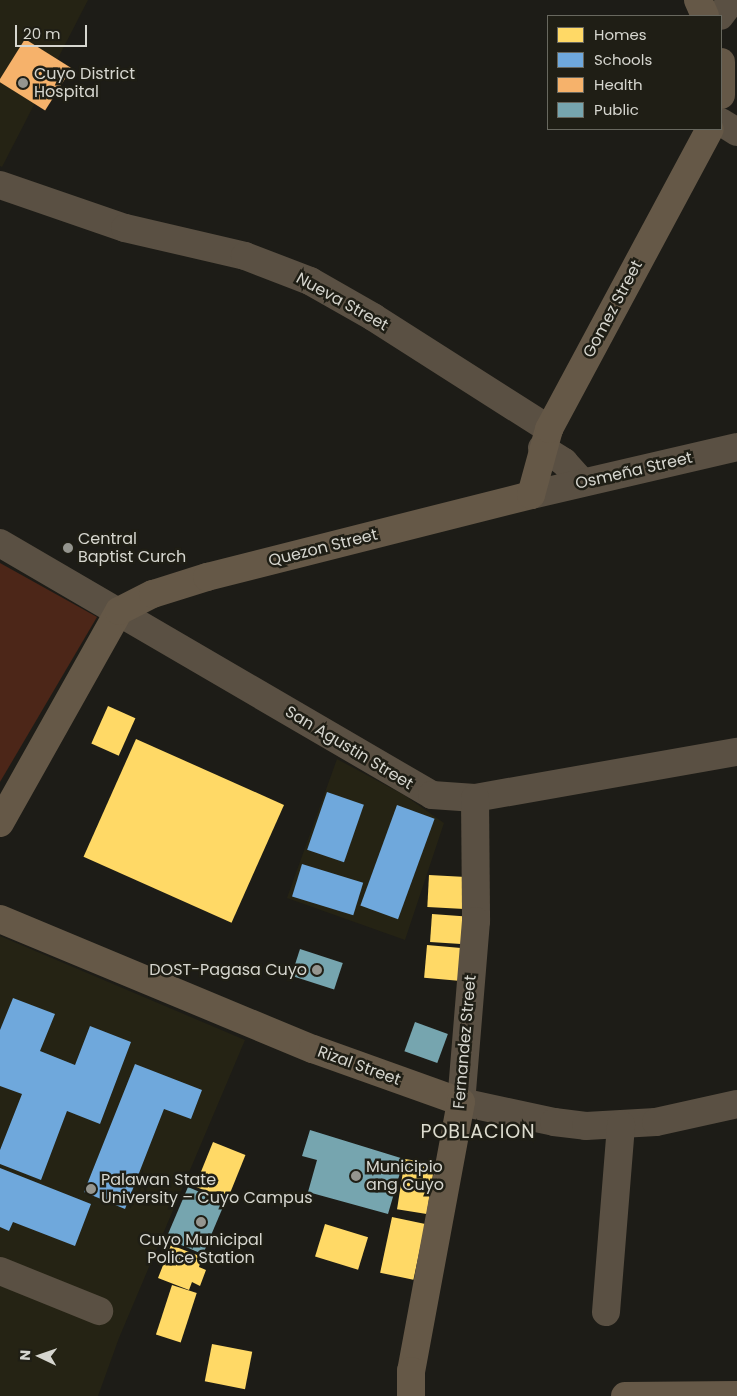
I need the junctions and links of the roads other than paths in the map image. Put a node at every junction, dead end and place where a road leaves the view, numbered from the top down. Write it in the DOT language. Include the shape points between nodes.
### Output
graph roads {
  1 [pos="698,0"];
  2 [pos="732,0"];
  3 [pos="705,15"];
  4 [pos="721,15"];
  5 [pos="722,123"];
  6 [pos="709,130"];
  7 [pos="737,132"];
  8 [pos="0,185"];
  9 [pos="545,438"];
  10 [pos="737,447"];
  11 [pos="582,482"];
  12 [pos="531,495"];
  13 [pos="0,543"];
  14 [pos="119,611"];
  15 [pos="737,752"];
  16 [pos="475,798"];
  17 [pos="0,823"];
  18 [pos="0,919"];
  19 [pos="462,1102"];
  20 [pos="737,1104"];
  21 [pos="622,1125"];
  22 [pos="0,1271"];
  23 [pos="99,1311"];
  24 [pos="606,1312"];
  25 [pos="411,1384"];
  26 [pos="737,1395"];
  27 [pos="625,1396"];
  1 -- 3 [label="main road"];
  2 -- 4 [label="street"];
  5 -- 7 [label="street"];
  6 -- 9 [label="main road, Gomez Street"];
  8 -- 9 [label="street, Nueva Street" via="125,228 245,256 310,281"];
  9 -- 11 [label="street, Nueva Street"];
  9 -- 12 [label="main road, Gomez Street"];
  10 -- 11 [label="street, Osmeña Street"];
  11 -- 12 [label="street, Osmeña Street"];
  12 -- 14 [label="main road, Quezon Street" via="208,577 153,594"];
  13 -- 14 [label="street, San Agustin Street"];
  14 -- 16 [label="street, San Agustin Street" via="414,787 446,798"];
  14 -- 17 [label="main road"];
  15 -- 16 [label="street, San Agustin Street"];
  16 -- 19 [label="street, Fernandez Street" via="476,920"];
  18 -- 19 [label="main road, Rizal Street" via="313,1049"];
  19 -- 21 [label="street, Rizal Street" via="554,1122"];
  19 -- 25 [label="main road, Fernandez Street"];
  20 -- 21 [label="street, Rizal Street" via="693,1116"];
  21 -- 24 [label="street"];
  22 -- 23 [label="street"];
  26 -- 27 [label="main road"];
}
